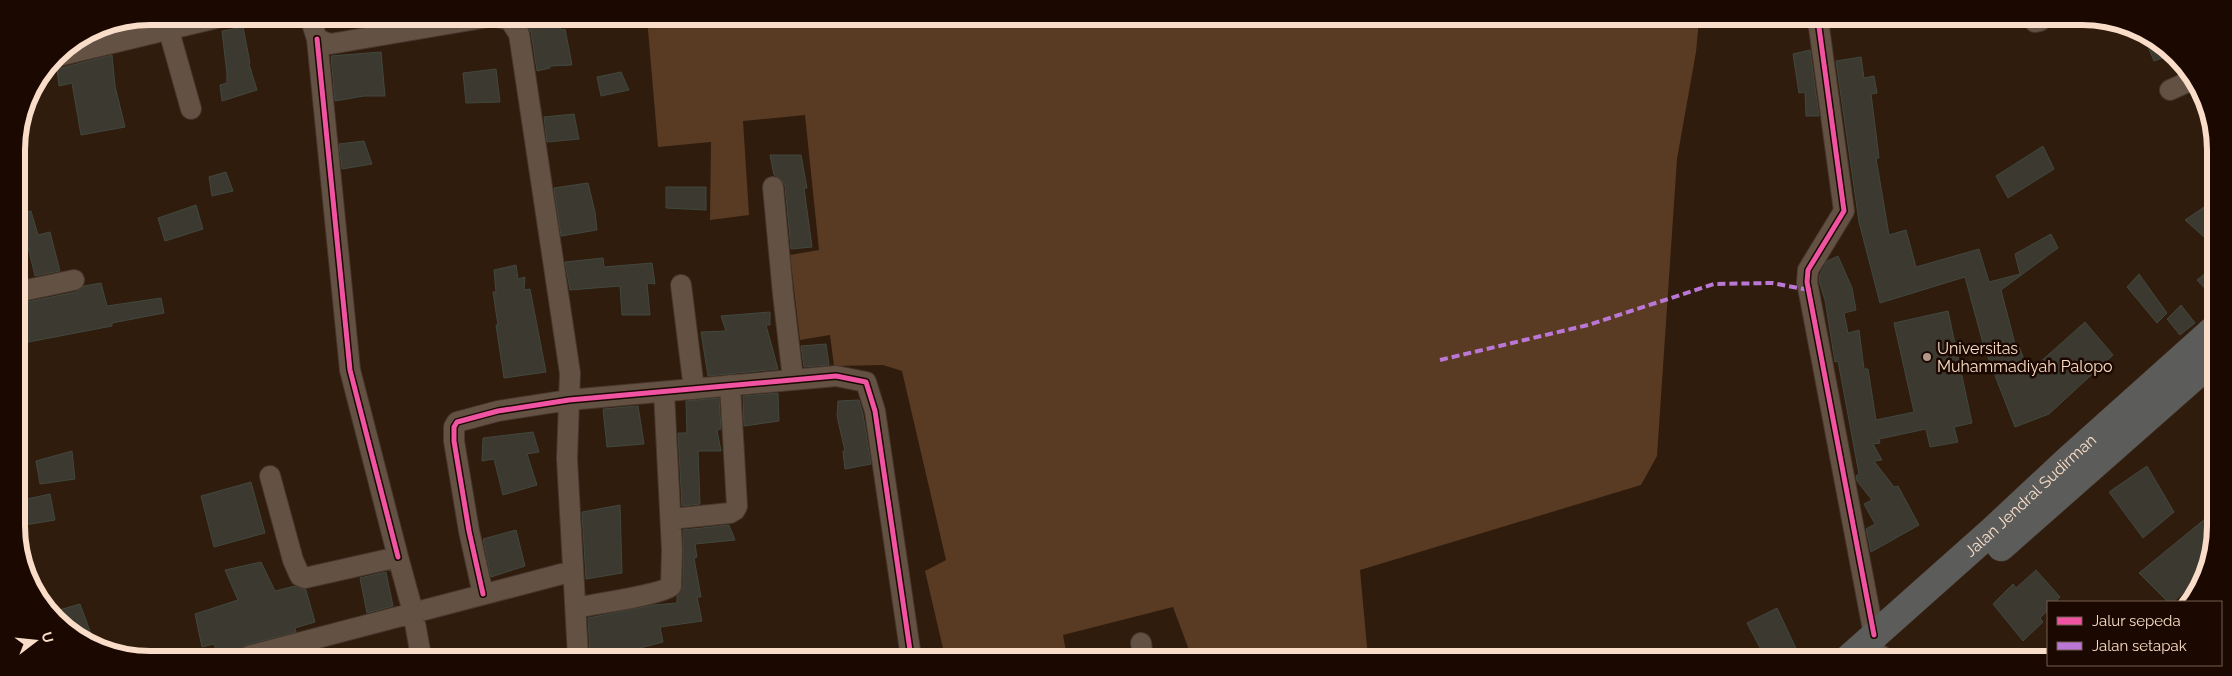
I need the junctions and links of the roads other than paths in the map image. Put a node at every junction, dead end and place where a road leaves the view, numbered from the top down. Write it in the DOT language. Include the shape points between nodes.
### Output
graph roads {
  1 [pos="191,25"];
  2 [pos="313,25"];
  3 [pos="444,25"];
  4 [pos="515,25"];
  5 [pos="1819,25"];
  6 [pos="169,31"];
  7 [pos="317,39"];
  8 [pos="72,53"];
  9 [pos="2187,83"];
  10 [pos="2170,90"];
  11 [pos="192,109"];
  12 [pos="774,188"];
  13 [pos="74,280"];
  14 [pos="681,284"];
  15 [pos="25,290"];
  16 [pos="2207,336"];
  17 [pos="2207,365"];
  18 [pos="793,379"];
  19 [pos="730,385"];
  20 [pos="694,389"];
  21 [pos="664,392"];
  22 [pos="569,400"];
  23 [pos="270,476"];
  24 [pos="671,519"];
  25 [pos="398,557"];
  26 [pos="573,571"];
  27 [pos="483,594"];
  28 [pos="576,608"];
  29 [pos="413,612"];
  30 [pos="268,651"];
  31 [pos="420,651"];
  32 [pos="578,651"];
  33 [pos="910,651"];
  34 [pos="1879,651"];
  35 [pos="1880,651"];
  36 [pos="1880,651"];
  1 -- 6 [label="street"];
  2 -- 7 [label="street"];
  3 -- 7 [label="street" via="337,44"];
  4 -- 22 [label="street" via="526,74 570,372"];
  5 -- 34 [label="street" via="1844,211 1808,270 1807,282"];
  6 -- 8 [label="street"];
  6 -- 11 [label="street"];
  7 -- 25 [label="street" via="350,370"];
  9 -- 10 [label="street"];
  12 -- 18 [label="street"];
  13 -- 15 [label="street"];
  14 -- 20 [label="street"];
  16 -- 35 [label="highway, Jalan Jendral Sudirman"];
  17 -- 36 [label="highway, Jalan Jendral Sudirman"];
  18 -- 19 [label="street"];
  18 -- 33 [label="street" via="836,376 866,382 875,411"];
  19 -- 20 [label="street"];
  19 -- 24 [label="street" via="737,506 730,513"];
  20 -- 21 [label="street"];
  21 -- 22 [label="street"];
  21 -- 24 [label="street"];
  22 -- 26 [label="street" via="567,459"];
  22 -- 27 [label="street" via="498,410 461,419 454,427 469,531"];
  23 -- 25 [label="street" via="300,576 305,578"];
  24 -- 28 [label="street" via="670,588"];
  25 -- 29 [label="street"];
  26 -- 27 [label="street"];
  26 -- 28 [label="street"];
  27 -- 29 [label="street"];
  28 -- 32 [label="street"];
  29 -- 30 [label="street"];
  29 -- 31 [label="street"];
}
